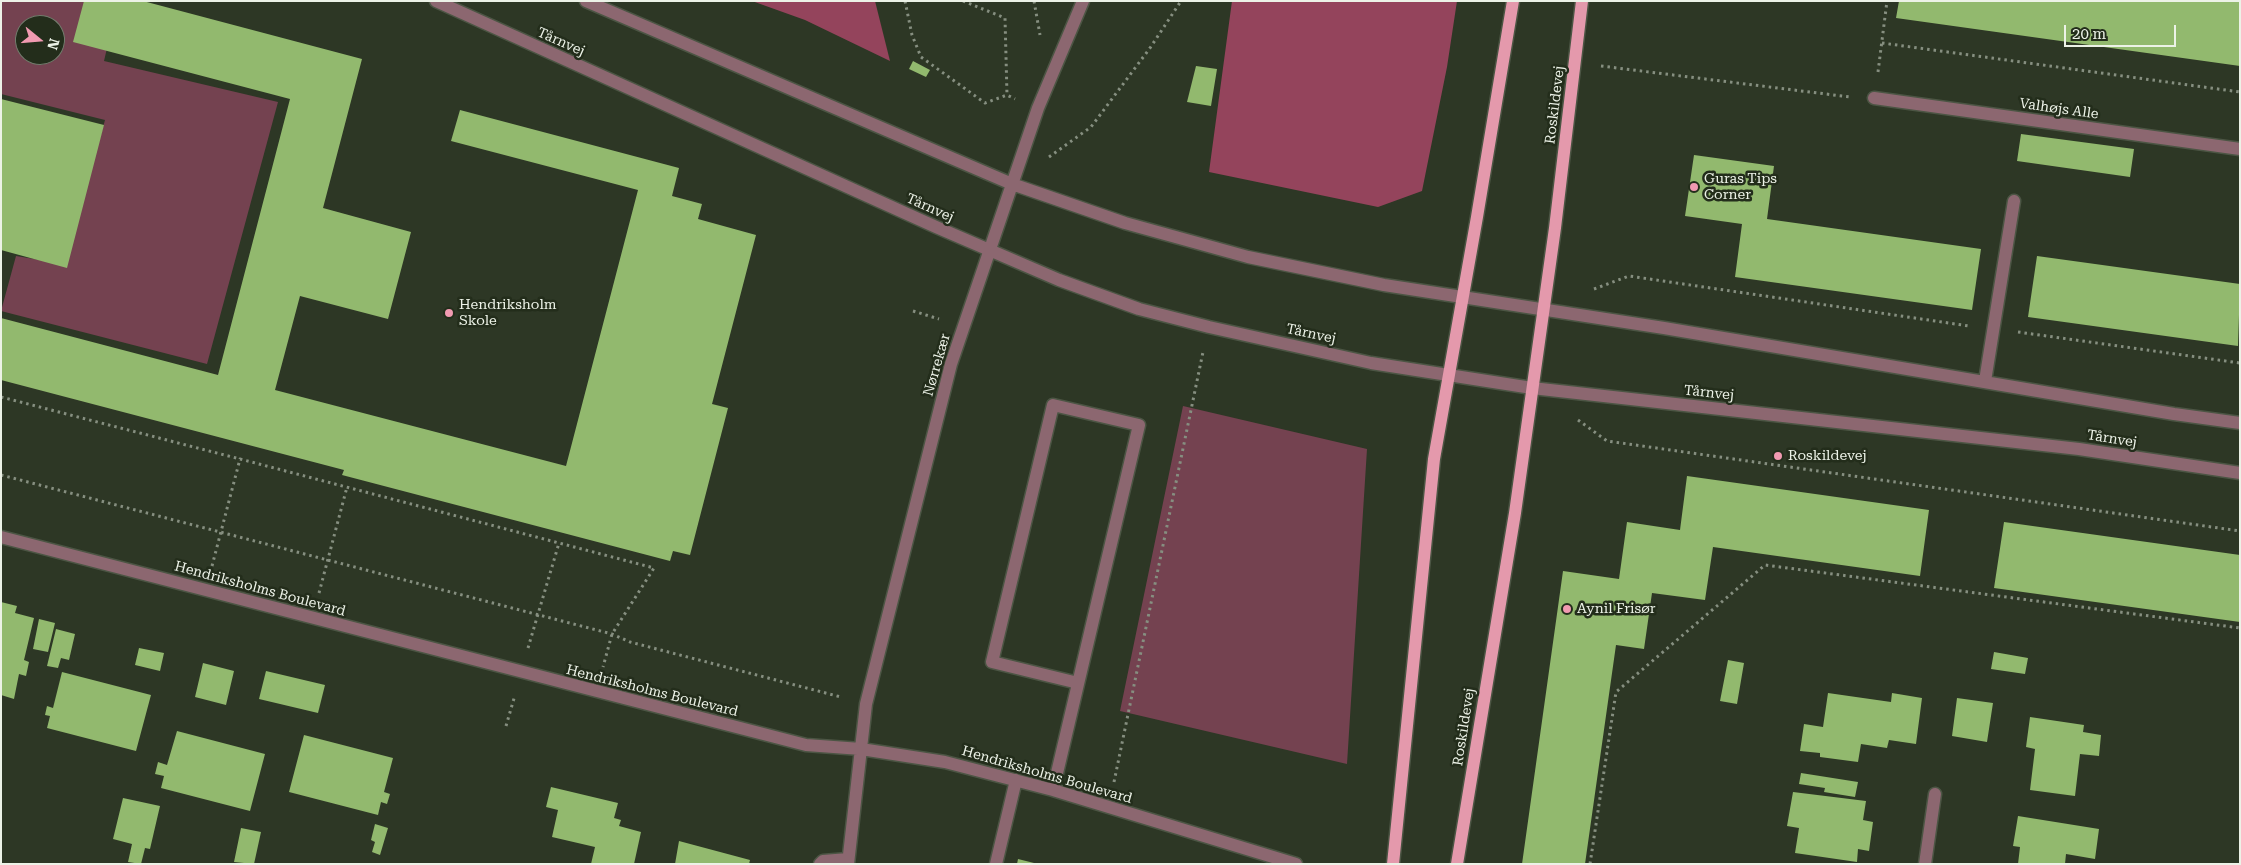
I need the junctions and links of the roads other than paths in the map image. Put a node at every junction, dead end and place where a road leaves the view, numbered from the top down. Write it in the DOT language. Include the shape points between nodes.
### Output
graph roads {
  1 [pos="436,1"];
  2 [pos="586,1"];
  3 [pos="1083,1"];
  4 [pos="1513,1"];
  5 [pos="1582,1"];
  6 [pos="1874,98"];
  7 [pos="2240,149"];
  8 [pos="1012,184"];
  9 [pos="2014,201"];
  10 [pos="989,249"];
  11 [pos="1463,297"];
  12 [pos="1544,309"];
  13 [pos="1449,376"];
  14 [pos="1985,381"];
  15 [pos="1532,388"];
  16 [pos="2240,423"];
  17 [pos="2240,473"];
  18 [pos="1,537"];
  19 [pos="1078,683"];
  20 [pos="861,749"];
  21 [pos="1016,780"];
  22 [pos="1053,790"];
  23 [pos="1935,794"];
  24 [pos="848,862"];
  25 [pos="820,864"];
  26 [pos="996,864"];
  27 [pos="1296,864"];
  28 [pos="1393,864"];
  29 [pos="1457,864"];
  30 [pos="1925,864"];
  1 -- 10 [label="street, Tårnvej"];
  2 -- 8 [label="street"];
  3 -- 8 [label="street, Nørrekær" via="1038,108"];
  4 -- 11 [label="main road"];
  5 -- 12 [label="main road, Roskildevej"];
  6 -- 7 [label="street, Valhøjs Alle"];
  8 -- 10 [label="street, Nørrekær"];
  8 -- 11 [label="street" via="1125,223 1248,257 1384,285"];
  9 -- 14 [label="street"];
  10 -- 13 [label="street, Tårnvej" via="1139,309 1371,363"];
  10 -- 20 [label="street, Nørrekær" via="951,364 866,704"];
  11 -- 12 [label="street"];
  11 -- 13 [label="main road"];
  12 -- 14 [label="street"];
  12 -- 15 [label="main road, Roskildevej"];
  13 -- 15 [label="street, Tårnvej"];
  13 -- 28 [label="main road" via="1434,459"];
  14 -- 16 [label="street"];
  15 -- 17 [label="street, Tårnvej" via="2079,449"];
  15 -- 29 [label="main road, Roskildevej" via="1515,513"];
  18 -- 20 [label="street, Hendriksholms Boulevard" via="806,745"];
  19 -- 19 [label="street" via="1139,425 1053,405 992,662"];
  19 -- 22 [label="street"];
  20 -- 21 [label="street, Hendriksholms Boulevard" via="945,762"];
  20 -- 24 [label="street, Nørrekær"];
  21 -- 22 [label="street, Hendriksholms Boulevard"];
  21 -- 26 [label="street"];
  22 -- 27 [label="street, Hendriksholms Boulevard"];
  23 -- 30 [label="street"];
  24 -- 25 [label="street" via="823,861"];
}
